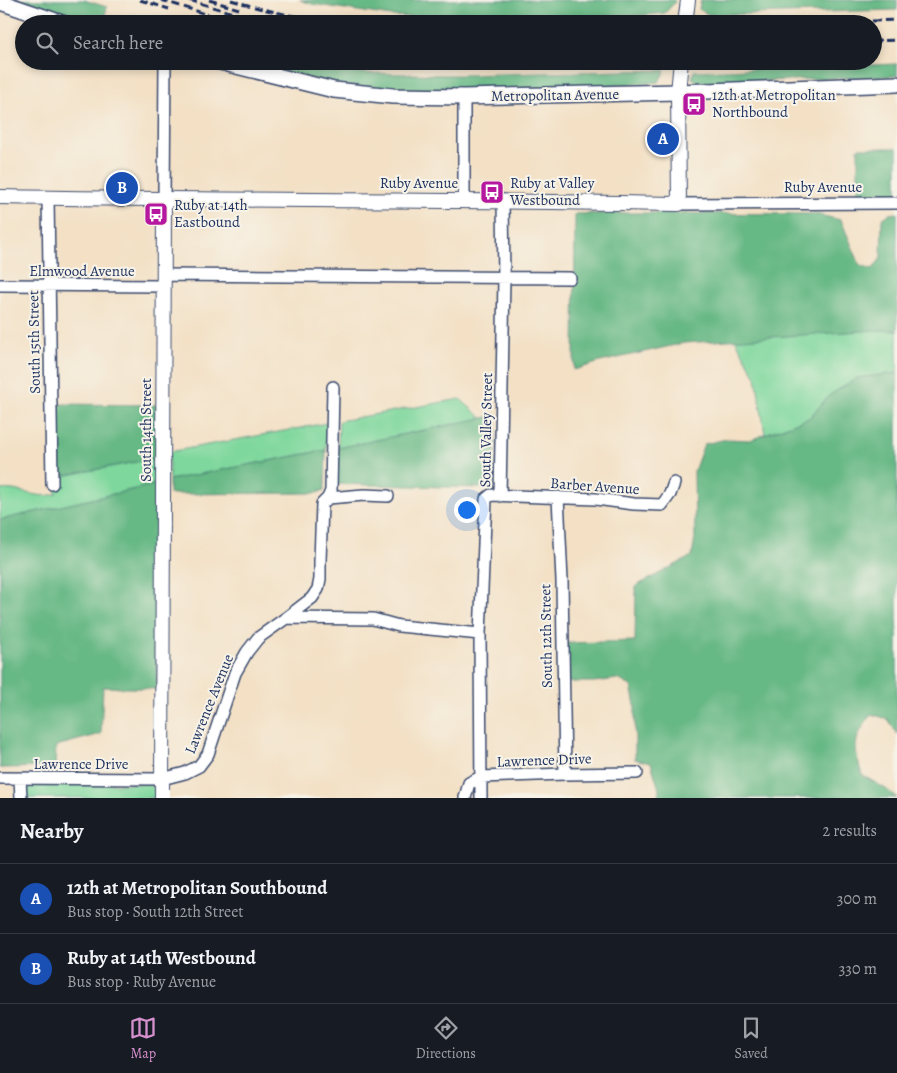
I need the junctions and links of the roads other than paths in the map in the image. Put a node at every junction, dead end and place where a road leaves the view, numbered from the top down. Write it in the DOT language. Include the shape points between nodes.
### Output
graph roads {
  1 [pos="688,0"];
  2 [pos="0,2"];
  3 [pos="38,15"];
  4 [pos="686,15"];
  5 [pos="165,70"];
  6 [pos="253,70"];
  7 [pos="680,70"];
  8 [pos="897,84"];
  9 [pos="678,85"];
  10 [pos="464,97"];
  11 [pos="0,197"];
  12 [pos="48,198"];
  13 [pos="164,200"];
  14 [pos="464,200"];
  15 [pos="503,200"];
  16 [pos="897,203"];
  17 [pos="679,204"];
  18 [pos="504,278"];
  19 [pos="570,278"];
  20 [pos="163,281"];
  21 [pos="0,286"];
  22 [pos="48,286"];
  23 [pos="333,387"];
  24 [pos="674,483"];
  25 [pos="52,484"];
  26 [pos="388,496"];
  27 [pos="500,496"];
  28 [pos="328,498"];
  29 [pos="558,498"];
  30 [pos="286,618"];
  31 [pos="480,634"];
  32 [pos="564,774"];
  33 [pos="637,774"];
  34 [pos="481,777"];
  35 [pos="0,778"];
  36 [pos="20,778"];
  37 [pos="162,779"];
  38 [pos="20,798"];
  39 [pos="162,798"];
  40 [pos="465,798"];
  41 [pos="481,798"];
  1 -- 4 [label="street"];
  2 -- 3 [label="main road"];
  5 -- 13 [label="street, South 14th Street"];
  6 -- 10 [label="main road, Metropolitan Avenue" via="362,94"];
  7 -- 9 [label="street"];
  8 -- 9 [label="main road, Metropolitan Avenue"];
  9 -- 10 [label="main road, Metropolitan Avenue"];
  9 -- 17 [label="street"];
  10 -- 14 [label="street"];
  11 -- 12 [label="street, Ruby Avenue"];
  12 -- 13 [label="street, Ruby Avenue"];
  12 -- 22 [label="street, South 15th Street"];
  13 -- 14 [label="street, Ruby Avenue"];
  13 -- 20 [label="street, South 14th Street"];
  14 -- 15 [label="street, Ruby Avenue"];
  15 -- 17 [label="street, Ruby Avenue"];
  15 -- 18 [label="street, South Valley Street"];
  16 -- 17 [label="street, Ruby Avenue"];
  18 -- 19 [label="street"];
  18 -- 20 [label="street, Elmwood Avenue" via="277,275"];
  18 -- 27 [label="street, South Valley Street"];
  20 -- 22 [label="street, Elmwood Avenue"];
  20 -- 37 [label="street, South 14th Street"];
  21 -- 22 [label="street, Elmwood Avenue"];
  22 -- 25 [label="street, South 15th Street"];
  23 -- 28 [label="street, Lawrence Avenue"];
  24 -- 29 [label="street, Barber Avenue" via="662,505 596,498"];
  26 -- 28 [label="street"];
  27 -- 29 [label="street, Barber Avenue"];
  27 -- 31 [label="street, South Valley Street" via="491,495 486,502"];
  28 -- 30 [label="street, Lawrence Avenue" via="322,504 318,589 312,598"];
  29 -- 32 [label="street, South 12th Street"];
  30 -- 31 [label="street" via="373,619 399,626"];
  30 -- 37 [label="street, Lawrence Avenue" via="258,638 247,652 236,672 208,754 199,766"];
  31 -- 34 [label="street, South Valley Street"];
  32 -- 33 [label="street, Lawrence Drive"];
  32 -- 34 [label="street, Lawrence Drive"];
  34 -- 40 [label="street, Lawrence Drive" via="469,783"];
  34 -- 41 [label="street, South Valley Street"];
  35 -- 36 [label="street, Lawrence Drive"];
  36 -- 37 [label="street, Lawrence Drive"];
  36 -- 38 [label="street"];
  37 -- 39 [label="street, South 14th Street"];
}
